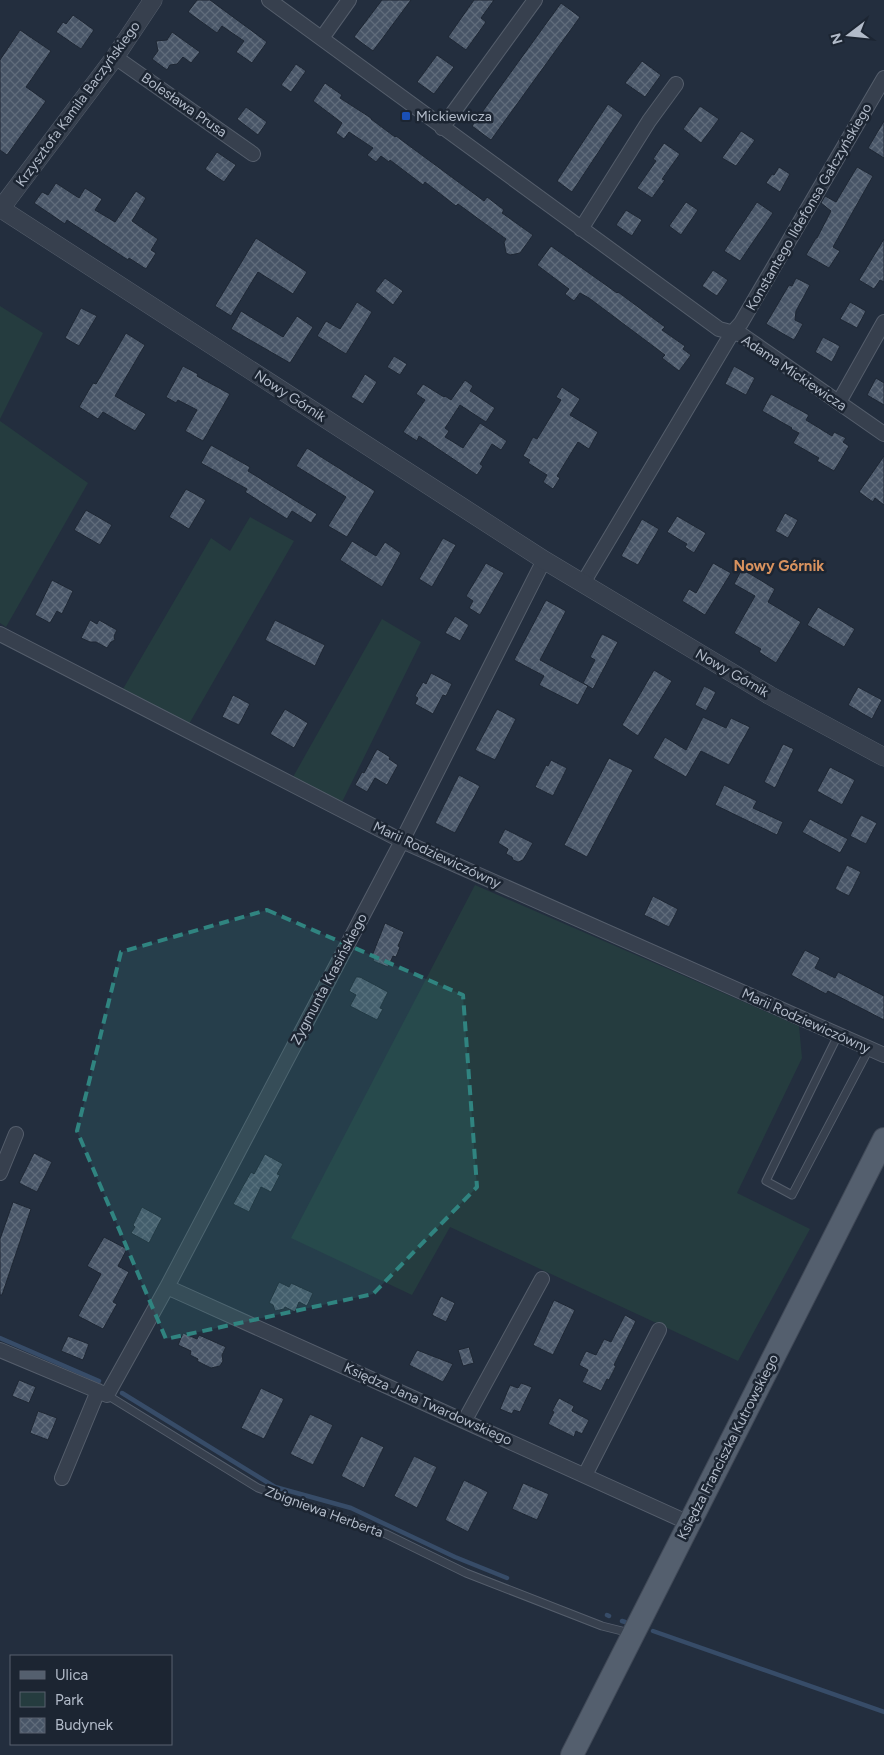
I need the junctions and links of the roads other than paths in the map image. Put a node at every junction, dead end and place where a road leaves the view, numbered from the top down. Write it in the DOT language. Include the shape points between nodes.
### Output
graph roads {
  1 [pos="153,0"];
  2 [pos="269,0"];
  3 [pos="349,0"];
  4 [pos="534,0"];
  5 [pos="322,38"];
  6 [pos="114,57"];
  7 [pos="884,78"];
  8 [pos="676,84"];
  9 [pos="442,128"];
  10 [pos="254,154"];
  11 [pos="1,207"];
  12 [pos="580,228"];
  13 [pos="884,322"];
  14 [pos="732,334"];
  15 [pos="838,402"];
  16 [pos="884,434"];
  17 [pos="544,560"];
  18 [pos="583,583"];
  19 [pos="0,634"];
  20 [pos="884,757"];
  21 [pos="402,841"];
  22 [pos="838,1035"];
  23 [pos="869,1049"];
  24 [pos="884,1055"];
  25 [pos="16,1134"];
  26 [pos="884,1139"];
  27 [pos="0,1173"];
  28 [pos="542,1279"];
  29 [pos="167,1287"];
  30 [pos="660,1330"];
  31 [pos="0,1350"];
  32 [pos="102,1393"];
  33 [pos="465,1420"];
  34 [pos="585,1475"];
  35 [pos="62,1478"];
  36 [pos="689,1523"];
  37 [pos="633,1633"];
  38 [pos="572,1755"];
  1 -- 6 [label="street, Krzysztofa Kamila Baczyńskiego"];
  2 -- 5 [label="street, Adama Mickiewicza"];
  3 -- 5 [label="street"];
  4 -- 9 [label="street"];
  5 -- 9 [label="street, Adama Mickiewicza"];
  6 -- 10 [label="street, Bolesława Prusa"];
  6 -- 11 [label="street, Krzysztofa Kamila Baczyńskiego"];
  7 -- 14 [label="street, Konstantego Ildefonsa Gałczyńskiego"];
  8 -- 12 [label="street"];
  9 -- 12 [label="street, Adama Mickiewicza"];
  11 -- 17 [label="street, Nowy Górnik" via="33,231"];
  12 -- 14 [label="street, Adama Mickiewicza" via="719,329"];
  13 -- 15 [label="street"];
  14 -- 15 [label="street, Adama Mickiewicza" via="746,338"];
  14 -- 18 [label="street"];
  15 -- 16 [label="street, Adama Mickiewicza"];
  17 -- 18 [label="street, Nowy Górnik"];
  17 -- 21 [label="street, Zygmunta Krasińskiego"];
  18 -- 20 [label="street, Nowy Górnik" via="769,695"];
  19 -- 21 [label="street, Marii Rodziewiczówny"];
  21 -- 22 [label="street, Marii Rodziewiczówny"];
  21 -- 29 [label="street, Zygmunta Krasińskiego"];
  22 -- 23 [label="street, Marii Rodziewiczówny"];
  22 -- 23 [label="lane" via="766,1181 792,1195"];
  23 -- 24 [label="street, Marii Rodziewiczówny"];
  25 -- 27 [label="street"];
  26 -- 36 [label="main road, Księdza Franciszka Kutrowskiego"];
  28 -- 33 [label="street"];
  29 -- 32 [label="street, Zygmunta Krasińskiego"];
  29 -- 33 [label="street, Księdza Jana Twardowskiego"];
  30 -- 34 [label="street"];
  31 -- 32 [label="street, Zbigniewa Herberta"];
  32 -- 35 [label="street, Zygmunta Krasińskiego"];
  32 -- 37 [label="lane, Zbigniewa Herberta" via="258,1488 386,1534 466,1574 602,1626"];
  33 -- 34 [label="street, Księdza Jana Twardowskiego"];
  34 -- 36 [label="street, Księdza Jana Twardowskiego"];
  36 -- 37 [label="main road, Księdza Franciszka Kutrowskiego"];
  37 -- 38 [label="main road, Księdza Franciszka Kutrowskiego"];
}
